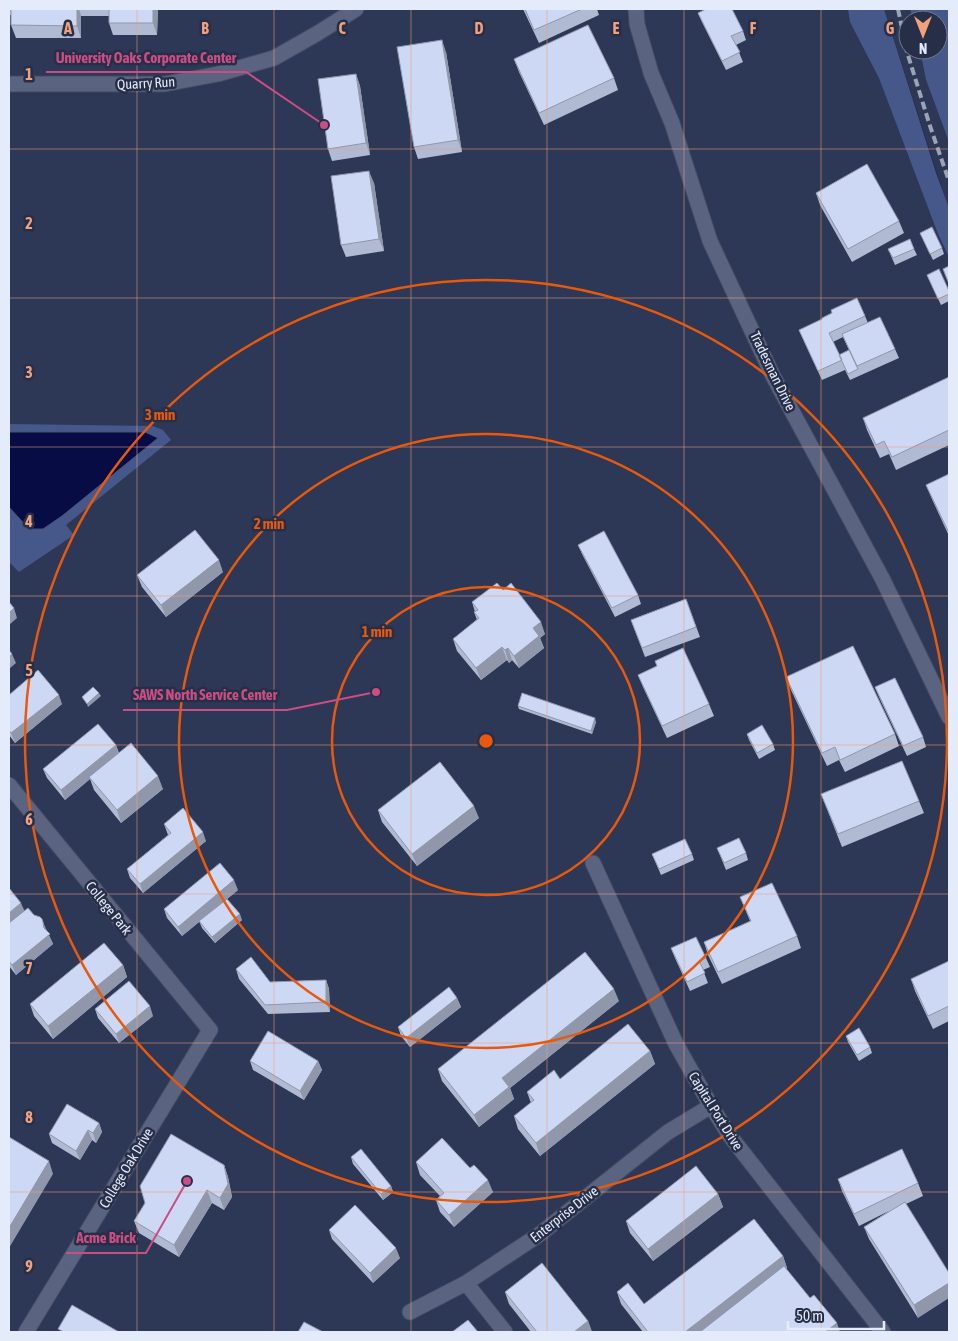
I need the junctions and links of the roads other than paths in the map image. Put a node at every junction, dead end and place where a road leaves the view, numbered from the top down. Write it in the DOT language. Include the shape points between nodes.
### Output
graph roads {
  1 [pos="356,9"];
  2 [pos="636,9"];
  3 [pos="9,84"];
  4 [pos="949,717"];
  5 [pos="9,785"];
  6 [pos="593,863"];
  7 [pos="210,1030"];
  8 [pos="711,1106"];
  9 [pos="466,1283"];
  10 [pos="410,1312"];
  11 [pos="26,1332"];
  12 [pos="505,1332"];
  13 [pos="883,1332"];
  1 -- 3 [label="street, Quarry Run" via="274,58 218,74 165,84"];
  2 -- 4 [label="street, Tradesman Drive" via="651,73 672,124 710,241 773,376 883,580"];
  5 -- 7 [label="street, College Park"];
  6 -- 8 [label="street, Capital Port Drive" via="676,1044"];
  7 -- 11 [label="street, College Oak Drive"];
  8 -- 9 [label="street, Enterprise Drive" via="668,1132 540,1234"];
  8 -- 13 [label="street, Capital Port Drive" via="730,1136"];
  9 -- 10 [label="street, Enterprise Drive"];
  9 -- 12 [label="street"];
}
